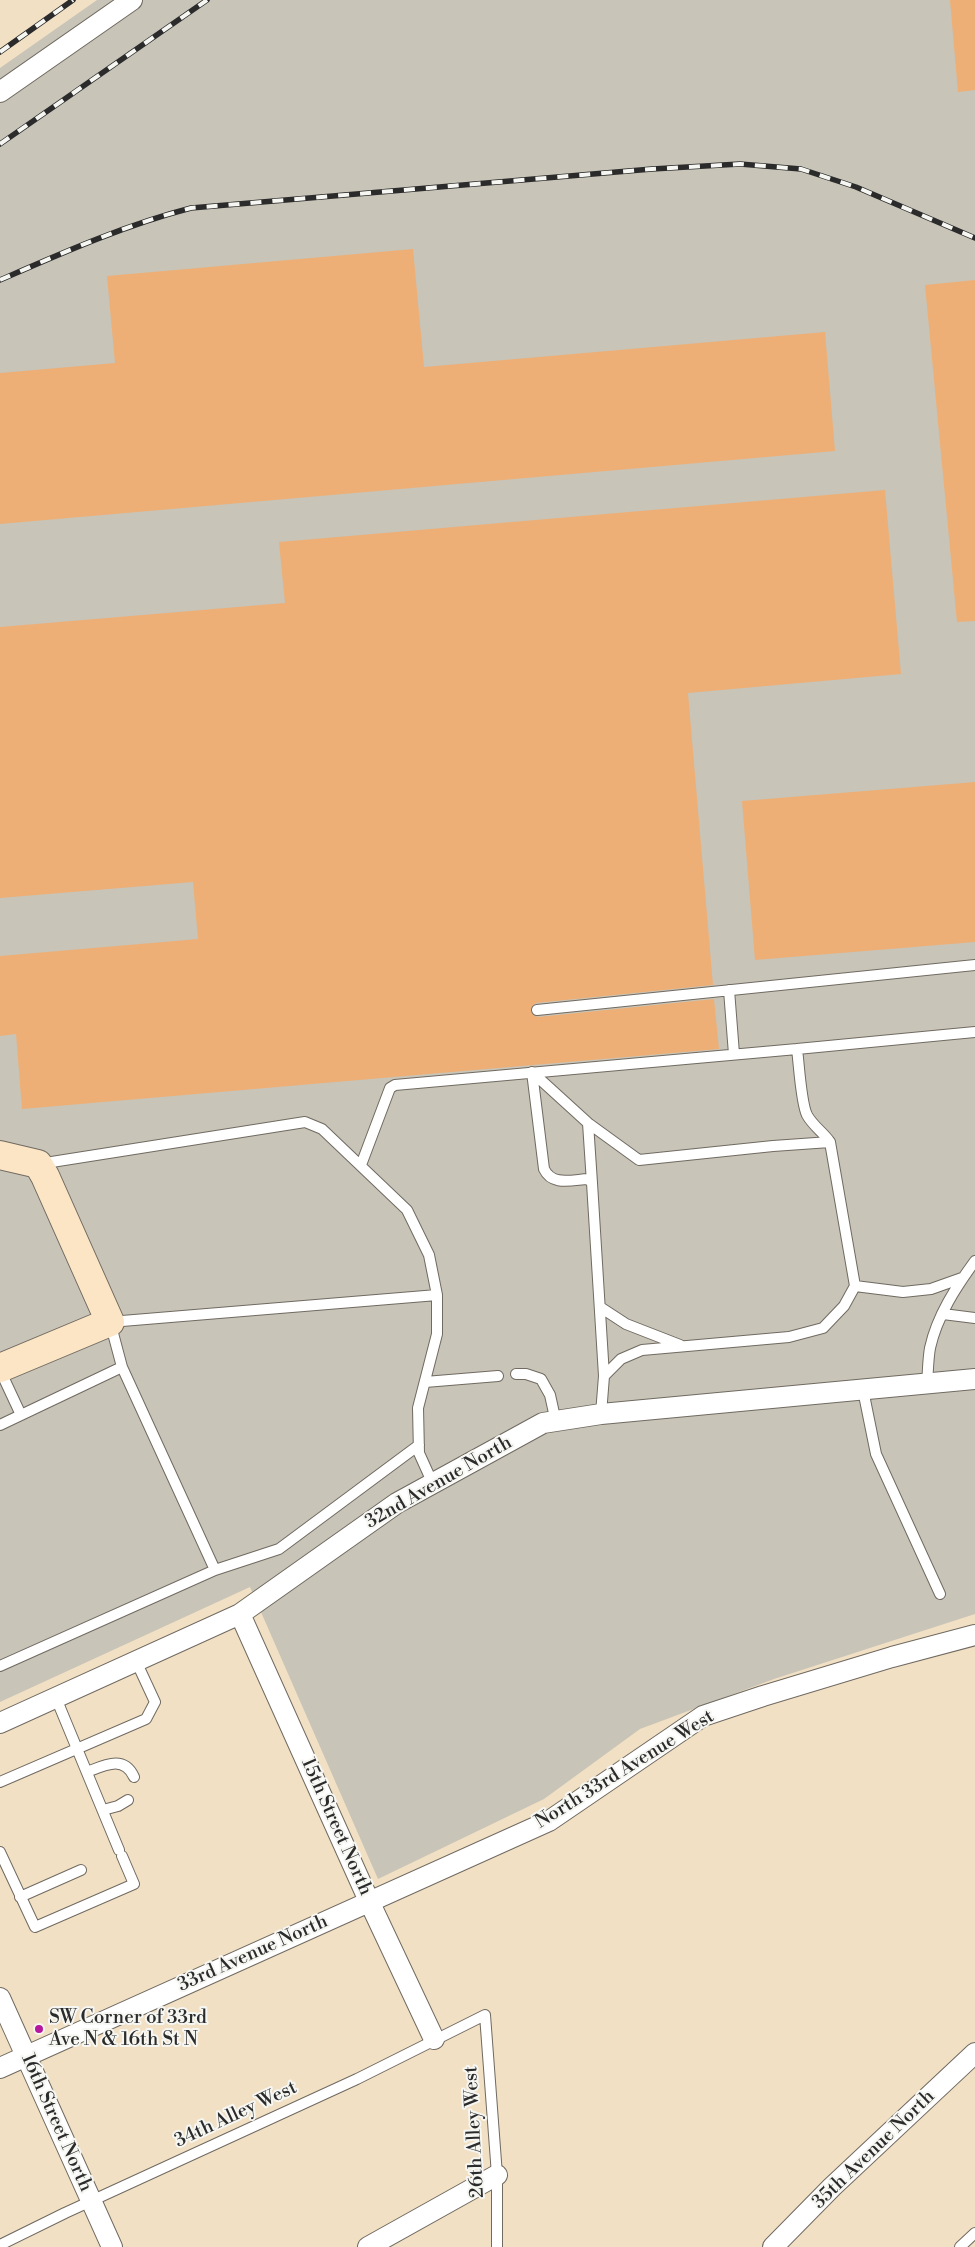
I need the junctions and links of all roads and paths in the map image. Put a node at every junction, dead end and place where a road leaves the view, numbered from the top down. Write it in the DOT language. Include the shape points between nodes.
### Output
graph roads {
  1 [pos="132,0"];
  2 [pos="0,92"];
  3 [pos="975,964"];
  4 [pos="729,990"];
  5 [pos="537,1010"];
  6 [pos="975,1032"];
  7 [pos="797,1049"];
  8 [pos="734,1054"];
  9 [pos="532,1072"];
  10 [pos="588,1123"];
  11 [pos="830,1142"];
  12 [pos="0,1155"];
  13 [pos="38,1164"];
  14 [pos="361,1165"];
  15 [pos="592,1183"];
  16 [pos="975,1261"];
  17 [pos="962,1278"];
  18 [pos="855,1286"];
  19 [pos="437,1295"];
  20 [pos="600,1307"];
  21 [pos="943,1314"];
  22 [pos="975,1318"];
  23 [pos="110,1322"];
  24 [pos="684,1347"];
  25 [pos="122,1367"];
  26 [pos="0,1369"];
  27 [pos="516,1374"];
  28 [pos="498,1376"];
  29 [pos="604,1376"];
  30 [pos="975,1378"];
  31 [pos="425,1382"];
  32 [pos="927,1384"];
  33 [pos="863,1390"];
  34 [pos="601,1414"];
  35 [pos="21,1415"];
  36 [pos="556,1422"];
  37 [pos="0,1425"];
  38 [pos="419,1444"];
  39 [pos="433,1484"];
  40 [pos="215,1570"];
  41 [pos="940,1594"];
  42 [pos="240,1614"];
  43 [pos="975,1636"];
  44 [pos="136,1662"];
  45 [pos="0,1666"];
  46 [pos="56,1698"];
  47 [pos="0,1723"];
  48 [pos="77,1750"];
  49 [pos="87,1772"];
  50 [pos="134,1777"];
  51 [pos="0,1782"];
  52 [pos="128,1800"];
  53 [pos="103,1810"];
  54 [pos="0,1852"];
  55 [pos="81,1870"];
  56 [pos="20,1897"];
  57 [pos="369,1901"];
  58 [pos="0,1998"];
  59 [pos="485,2015"];
  60 [pos="434,2039"];
  61 [pos="975,2053"];
  62 [pos="26,2056"];
  63 [pos="0,2068"];
  64 [pos="497,2175"];
  65 [pos="90,2202"];
  66 [pos="975,2233"];
  67 [pos="0,2245"];
  68 [pos="112,2247"];
  69 [pos="368,2247"];
  70 [pos="496,2247"];
  71 [pos="773,2247"];
  72 [pos="960,2247"];
  1 -- 2 [label="street"];
  3 -- 4 [label="lane"];
  4 -- 5 [label="lane"];
  4 -- 8 [label="lane"];
  6 -- 7 [label="lane"];
  7 -- 8 [label="lane"];
  7 -- 11 [label="lane" via="806,1114"];
  8 -- 9 [label="lane"];
  9 -- 10 [label="lane"];
  9 -- 14 [label="lane" via="392,1086"];
  9 -- 15 [label="lane" via="544,1169 548,1177 554,1180 588,1179"];
  10 -- 11 [label="lane" via="640,1160"];
  10 -- 15 [label="lane"];
  11 -- 18 [label="lane"];
  12 -- 13 [label="street"];
  13 -- 14 [label="lane" via="305,1122 322,1129"];
  13 -- 23 [label="street"];
  14 -- 19 [label="lane" via="407,1210 429,1256"];
  15 -- 20 [label="lane"];
  16 -- 17 [label="lane"];
  17 -- 18 [label="lane" via="931,1289 903,1292"];
  17 -- 21 [label="lane"];
  18 -- 24 [label="lane" via="844,1306 824,1328 789,1337"];
  19 -- 23 [label="lane"];
  19 -- 31 [label="lane" via="436,1334"];
  20 -- 24 [label="lane" via="626,1324"];
  20 -- 29 [label="lane"];
  21 -- 22 [label="lane"];
  21 -- 32 [label="lane" via="930,1348"];
  23 -- 25 [label="lane"];
  23 -- 26 [label="street"];
  24 -- 29 [label="lane" via="642,1350 621,1359"];
  25 -- 35 [label="lane"];
  25 -- 40 [label="lane"];
  26 -- 35 [label="lane"];
  27 -- 36 [label="lane" via="540,1379 550,1395"];
  28 -- 31 [label="lane"];
  29 -- 34 [label="lane"];
  30 -- 32 [label="street, 32nd Avenue North"];
  31 -- 38 [label="lane" via="418,1408"];
  32 -- 33 [label="street, 32nd Avenue North"];
  33 -- 34 [label="street, 32nd Avenue North"];
  33 -- 41 [label="lane" via="876,1454"];
  34 -- 36 [label="street, 32nd Avenue North"];
  35 -- 37 [label="lane"];
  36 -- 39 [label="street, 32nd Avenue North" via="543,1423"];
  38 -- 39 [label="lane"];
  38 -- 40 [label="lane" via="279,1549"];
  39 -- 42 [label="street, 32nd Avenue North" via="397,1504"];
  40 -- 45 [label="lane"];
  42 -- 44 [label="street, 32nd Avenue North"];
  42 -- 57 [label="street, 15th Street North"];
  43 -- 57 [label="street, North 33rd Avenue West" via="874,1662 703,1716 549,1820"];
  44 -- 46 [label="street, 32nd Avenue North"];
  44 -- 48 [label="lane" via="155,1702 146,1719"];
  46 -- 47 [label="street, 32nd Avenue North"];
  46 -- 48 [label="lane"];
  48 -- 49 [label="lane"];
  48 -- 51 [label="lane"];
  49 -- 50 [label="lane" via="106,1764 120,1763 130,1769"];
  49 -- 53 [label="lane"];
  52 -- 53 [label="lane"];
  53 -- 56 [label="lane" via="134,1884 35,1928"];
  54 -- 56 [label="lane"];
  55 -- 56 [label="lane"];
  57 -- 60 [label="street, 15th Street North"];
  57 -- 62 [label="street, 33rd Avenue North"];
  58 -- 62 [label="street, 16th Street North"];
  59 -- 60 [label="lane, 34th Alley West"];
  59 -- 64 [label="lane, 26th Alley West"];
  60 -- 65 [label="lane, 34th Alley West" via="357,2079"];
  61 -- 71 [label="street, 35th Avenue North"];
  62 -- 63 [label="street, 33rd Avenue North"];
  62 -- 65 [label="street, 16th Street North"];
  64 -- 69 [label="street"];
  64 -- 70 [label="lane, 26th Alley West"];
  65 -- 67 [label="lane, 34th Alley West"];
  65 -- 68 [label="street, 16th Street North"];
  66 -- 72 [label="lane"];
}
